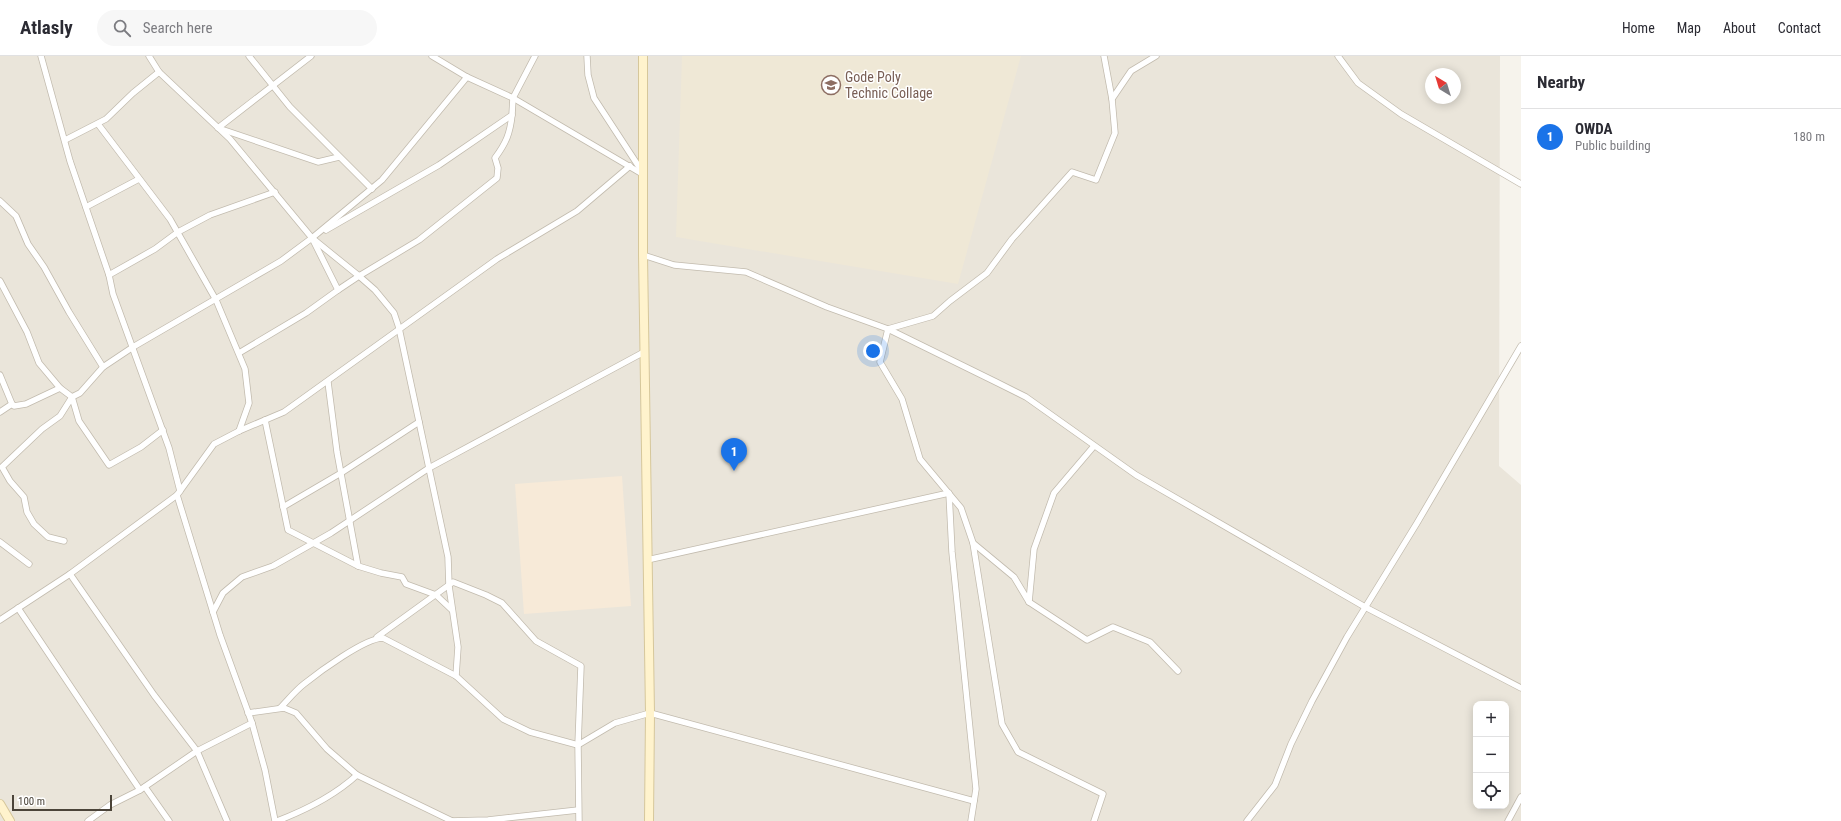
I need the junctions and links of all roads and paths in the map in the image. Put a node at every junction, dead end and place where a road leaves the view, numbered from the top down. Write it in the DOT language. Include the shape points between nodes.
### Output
graph roads {
  1 [pos="41,56"];
  2 [pos="149,56"];
  3 [pos="312,56"];
  4 [pos="432,56"];
  5 [pos="535,56"];
  6 [pos="588,56"];
  7 [pos="643,56"];
  8 [pos="1104,56"];
  9 [pos="1156,56"];
  10 [pos="1338,56"];
  11 [pos="253,57"];
  12 [pos="159,72"];
  13 [pos="467,77"];
  14 [pos="273,86"];
  15 [pos="513,98"];
  16 [pos="1112,99"];
  17 [pos="512,115"];
  18 [pos="98,124"];
  19 [pos="218,128"];
  20 [pos="65,140"];
  21 [pos="339,157"];
  22 [pos="630,166"];
  23 [pos="644,175"];
  24 [pos="139,179"];
  25 [pos="1521,184"];
  26 [pos="372,189"];
  27 [pos="275,192"];
  28 [pos="0,201"];
  29 [pos="86,207"];
  30 [pos="178,232"];
  31 [pos="312,238"];
  32 [pos="643,255"];
  33 [pos="109,274"];
  34 [pos="359,276"];
  35 [pos="0,281"];
  36 [pos="338,290"];
  37 [pos="216,300"];
  38 [pos="399,328"];
  39 [pos="888,329"];
  40 [pos="1521,346"];
  41 [pos="133,348"];
  42 [pos="644,352"];
  43 [pos="239,353"];
  44 [pos="103,367"];
  45 [pos="0,375"];
  46 [pos="328,382"];
  47 [pos="60,388"];
  48 [pos="72,397"];
  49 [pos="12,404"];
  50 [pos="0,412"];
  51 [pos="265,420"];
  52 [pos="419,422"];
  53 [pos="163,430"];
  54 [pos="239,431"];
  55 [pos="1094,446"];
  56 [pos="429,468"];
  57 [pos="341,473"];
  58 [pos="179,493"];
  59 [pos="949,493"];
  60 [pos="283,507"];
  61 [pos="350,520"];
  62 [pos="64,540"];
  63 [pos="0,542"];
  64 [pos="314,543"];
  65 [pos="973,543"];
  66 [pos="647,560"];
  67 [pos="28,564"];
  68 [pos="358,566"];
  69 [pos="70,574"];
  70 [pos="448,586"];
  71 [pos="436,595"];
  72 [pos="1029,602"];
  73 [pos="1365,607"];
  74 [pos="18,608"];
  75 [pos="452,610"];
  76 [pos="214,612"];
  77 [pos="0,620"];
  78 [pos="377,638"];
  79 [pos="1178,671"];
  80 [pos="456,676"];
  81 [pos="1521,688"];
  82 [pos="280,708"];
  83 [pos="650,713"];
  84 [pos="248,714"];
  85 [pos="252,723"];
  86 [pos="578,745"];
  87 [pos="197,751"];
  88 [pos="357,775"];
  89 [pos="143,788"];
  90 [pos="1521,797"];
  91 [pos="974,801"];
  92 [pos="0,804"];
  93 [pos="578,810"];
  94 [pos="10,821"];
  95 [pos="88,821"];
  96 [pos="168,821"];
  97 [pos="227,821"];
  98 [pos="276,821"];
  99 [pos="450,821"];
  100 [pos="579,821"];
  101 [pos="649,821"];
  102 [pos="971,821"];
  103 [pos="1094,821"];
  104 [pos="1247,821"];
  105 [pos="1508,821"];
  1 -- 20 [label="street"];
  2 -- 12 [label="street"];
  3 -- 14 [label="street"];
  4 -- 13 [label="street"];
  5 -- 15 [label="street"];
  6 -- 23 [label="street" via="588,74 594,98"];
  7 -- 23 [label="street"];
  8 -- 16 [label="street"];
  9 -- 16 [label="street" via="1131,71"];
  10 -- 25 [label="street" via="1358,83 1401,114"];
  11 -- 14 [label="street"];
  12 -- 18 [label="street"];
  12 -- 19 [label="street"];
  13 -- 15 [label="street"];
  13 -- 26 [label="street"];
  14 -- 19 [label="street"];
  14 -- 21 [label="street"];
  15 -- 17 [label="street"];
  15 -- 22 [label="street"];
  16 -- 39 [label="street" via="1115,133 1096,180 1072,172 1012,238 987,273 934,316"];
  17 -- 31 [label="street" via="438,165"];
  17 -- 34 [label="street" via="510,133 494,158 498,168 497,178 419,240"];
  18 -- 20 [label="street"];
  18 -- 24 [label="street"];
  19 -- 21 [label="street" via="318,162"];
  19 -- 27 [label="street"];
  20 -- 29 [label="street"];
  21 -- 26 [label="street"];
  22 -- 23 [label="street"];
  22 -- 38 [label="street" via="577,212 497,259 448,296"];
  23 -- 32 [label="street"];
  24 -- 29 [label="street"];
  24 -- 30 [label="street"];
  26 -- 31 [label="street"];
  27 -- 30 [label="street" via="210,215"];
  27 -- 31 [label="street"];
  28 -- 44 [label="street" via="16,216 28,244 44,266"];
  29 -- 33 [label="street"];
  30 -- 33 [label="street" via="155,249"];
  30 -- 37 [label="street"];
  31 -- 34 [label="street"];
  31 -- 36 [label="street"];
  31 -- 37 [label="street" via="282,261"];
  32 -- 39 [label="street" via="674,265 746,272 827,307"];
  32 -- 42 [label="street"];
  33 -- 41 [label="street" via="113,294"];
  34 -- 36 [label="street"];
  34 -- 38 [label="street" via="375,290 394,314"];
  35 -- 47 [label="street" via="27,332 39,363"];
  36 -- 43 [label="street" via="306,313"];
  37 -- 41 [label="street"];
  37 -- 43 [label="street"];
  38 -- 46 [label="street"];
  38 -- 52 [label="street"];
  39 -- 55 [label="street" via="1026,397"];
  39 -- 59 [label="street" via="880,362 902,399 920,459"];
  40 -- 73 [label="street"];
  41 -- 44 [label="street"];
  41 -- 53 [label="street"];
  42 -- 56 [label="street"];
  42 -- 66 [label="street"];
  43 -- 54 [label="street" via="245,369 249,403"];
  44 -- 48 [label="street" via="80,393"];
  45 -- 49 [label="street"];
  46 -- 51 [label="street" via="284,412"];
  46 -- 57 [label="street"];
  47 -- 48 [label="street"];
  47 -- 49 [label="street" via="26,404"];
  48 -- 53 [label="street" via="79,421 109,465 141,447"];
  48 -- 62 [label="street" via="60,416 42,429 2,467 24,497 34,524 48,537"];
  49 -- 50 [label="street"];
  51 -- 54 [label="street"];
  51 -- 60 [label="street"];
  52 -- 56 [label="street"];
  52 -- 57 [label="street"];
  53 -- 58 [label="street"];
  54 -- 58 [label="street" via="214,444"];
  55 -- 72 [label="street" via="1054,493 1034,549"];
  55 -- 73 [label="street" via="1136,475"];
  56 -- 61 [label="street"];
  56 -- 70 [label="street" via="448,558"];
  57 -- 60 [label="street"];
  57 -- 61 [label="street"];
  58 -- 69 [label="street"];
  58 -- 76 [label="street"];
  59 -- 65 [label="street" via="961,508"];
  59 -- 66 [label="street"];
  59 -- 91 [label="street" via="953,560 976,789"];
  60 -- 64 [label="street" via="288,530"];
  61 -- 64 [label="street"];
  61 -- 68 [label="street"];
  63 -- 67 [label="street"];
  64 -- 68 [label="street"];
  64 -- 76 [label="street" via="274,566 242,577 223,593"];
  65 -- 72 [label="street" via="1014,577"];
  65 -- 103 [label="street" via="1002,724 1018,752 1103,794"];
  66 -- 83 [label="street"];
  68 -- 71 [label="street" via="402,577 406,584"];
  69 -- 74 [label="street"];
  69 -- 87 [label="street"];
  70 -- 71 [label="street"];
  70 -- 75 [label="street"];
  70 -- 86 [label="street" via="453,582 502,604 536,641 581,666"];
  71 -- 75 [label="street"];
  71 -- 78 [label="street"];
  72 -- 79 [label="street" via="1087,640 1113,627 1150,642"];
  73 -- 81 [label="street"];
  73 -- 104 [label="street" via="1312,701 1275,785"];
  74 -- 77 [label="street"];
  74 -- 89 [label="street"];
  75 -- 80 [label="street" via="458,647"];
  76 -- 84 [label="street"];
  78 -- 80 [label="street" via="398,644"];
  78 -- 82 [label="street" via="346,654 304,685"];
  80 -- 86 [label="street" via="503,719 530,732"];
  82 -- 84 [label="street"];
  82 -- 88 [label="street" via="296,712 327,749"];
  83 -- 86 [label="street" via="614,723"];
  83 -- 91 [label="street"];
  83 -- 101 [label="street"];
  84 -- 85 [label="street"];
  85 -- 87 [label="street"];
  85 -- 98 [label="street"];
  86 -- 93 [label="street"];
  87 -- 89 [label="street"];
  87 -- 97 [label="street"];
  88 -- 98 [label="street" via="344,787 302,811"];
  88 -- 99 [label="street"];
  89 -- 95 [label="street" via="110,805"];
  89 -- 96 [label="street"];
  90 -- 105 [label="street"];
  91 -- 102 [label="street"];
  92 -- 94 [label="street"];
  93 -- 99 [label="street" via="488,820"];
  93 -- 100 [label="street"];
}
